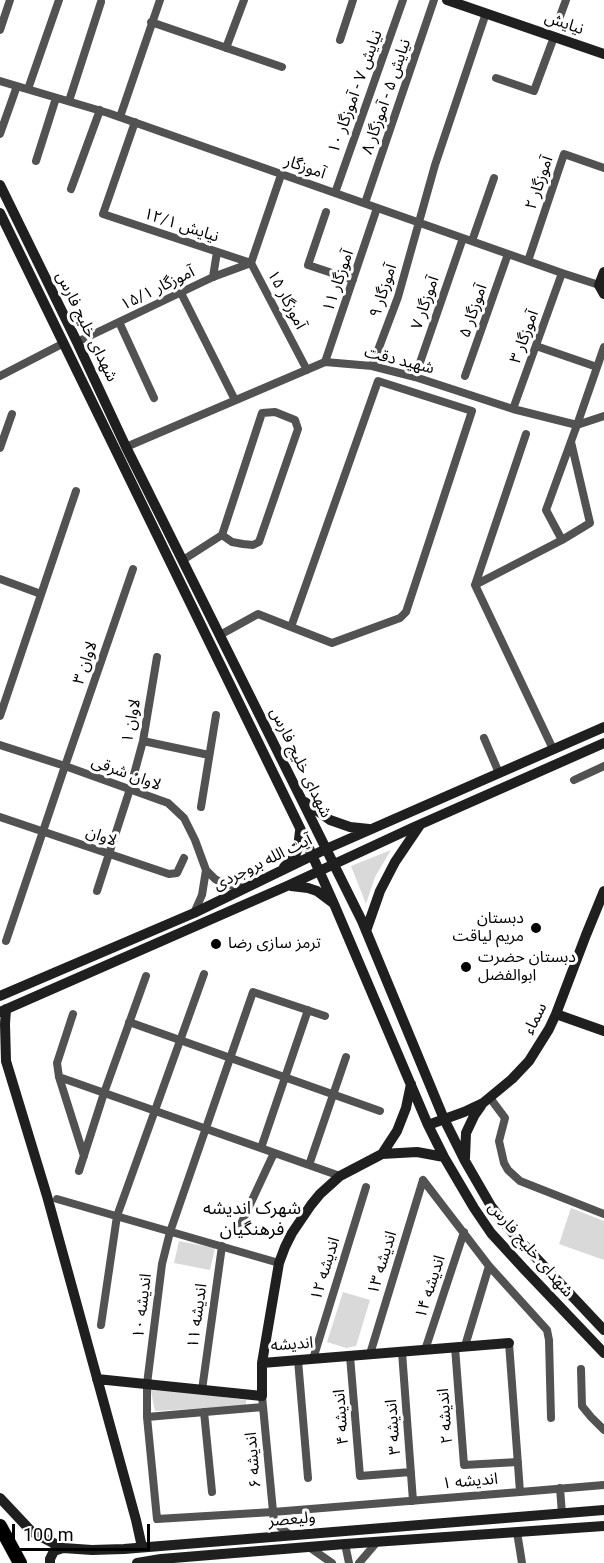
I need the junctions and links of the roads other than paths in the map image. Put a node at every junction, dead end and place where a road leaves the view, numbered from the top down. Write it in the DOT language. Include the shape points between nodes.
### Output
graph roads {
  1 [pos="10,0"];
  2 [pos="59,0"];
  3 [pos="160,0"];
  4 [pos="244,0"];
  5 [pos="353,0"];
  6 [pos="403,0"];
  7 [pos="434,0"];
  8 [pos="447,0"];
  9 [pos="566,0"];
  10 [pos="102,2"];
  11 [pos="472,4"];
  12 [pos="486,13"];
  13 [pos="559,19"];
  14 [pos="152,22"];
  15 [pos="0,30"];
  16 [pos="554,37"];
  17 [pos="340,40"];
  18 [pos="226,48"];
  19 [pos="604,54"];
  20 [pos="282,67"];
  21 [pos="496,78"];
  22 [pos="0,81"];
  23 [pos="17,86"];
  24 [pos="28,89"];
  25 [pos="56,98"];
  26 [pos="69,101"];
  27 [pos="100,110"];
  28 [pos="120,117"];
  29 [pos="135,122"];
  30 [pos="0,134"];
  31 [pos="36,161"];
  32 [pos="604,168"];
  33 [pos="281,175"];
  34 [pos="494,178"];
  35 [pos="1,188"];
  36 [pos="71,189"];
  37 [pos="334,193"];
  38 [pos="365,204"];
  39 [pos="377,208"];
  40 [pos="326,212"];
  41 [pos="0,213"];
  42 [pos="419,223"];
  43 [pos="463,238"];
  44 [pos="472,241"];
  45 [pos="217,252"];
  46 [pos="508,254"];
  47 [pos="528,261"];
  48 [pos="251,263"];
  49 [pos="604,272"];
  50 [pos="562,273"];
  51 [pos="213,277"];
  52 [pos="353,280"];
  53 [pos="602,289"];
  54 [pos="181,293"];
  55 [pos="119,322"];
  56 [pos="77,342"];
  57 [pos="64,343"];
  58 [pos="536,346"];
  59 [pos="604,347"];
  60 [pos="325,362"];
  61 [pos="372,366"];
  62 [pos="597,367"];
  63 [pos="307,370"];
  64 [pos="0,376"];
  65 [pos="465,376"];
  66 [pos="414,377"];
  67 [pos="154,398"];
  68 [pos="235,400"];
  69 [pos="513,409"];
  70 [pos="12,414"];
  71 [pos="604,416"];
  72 [pos="577,425"];
  73 [pos="526,434"];
  74 [pos="571,442"];
  75 [pos="126,447"];
  76 [pos="0,448"];
  77 [pos="76,492"];
  78 [pos="164,535"];
  79 [pos="222,535"];
  80 [pos="562,540"];
  81 [pos="183,561"];
  82 [pos="133,569"];
  83 [pos="0,579"];
  84 [pos="475,585"];
  85 [pos="42,594"];
  86 [pos="291,627"];
  87 [pos="220,635"];
  88 [pos="157,657"];
  89 [pos="216,715"];
  90 [pos="0,716"];
  91 [pos="604,726"];
  92 [pos="484,738"];
  93 [pos="142,741"];
  94 [pos="604,743"];
  95 [pos="0,745"];
  96 [pos="554,749"];
  97 [pos="209,755"];
  98 [pos="65,766"];
  99 [pos="604,766"];
  100 [pos="499,773"];
  101 [pos="574,780"];
  102 [pos="130,789"];
  103 [pos="302,799"];
  104 [pos="201,807"];
  105 [pos="0,817"];
  106 [pos="420,824"];
  107 [pos="300,828"];
  108 [pos="373,829"];
  109 [pos="44,832"];
  110 [pos="354,837"];
  111 [pos="327,849"];
  112 [pos="361,852"];
  113 [pos="109,854"];
  114 [pos="313,856"];
  115 [pos="184,858"];
  116 [pos="334,864"];
  117 [pos="206,870"];
  118 [pos="320,871"];
  119 [pos="278,873"];
  120 [pos="287,886"];
  121 [pos="246,888"];
  122 [pos="97,891"];
  123 [pos="604,891"];
  124 [pos="334,904"];
  125 [pos="194,913"];
  126 [pos="366,931"];
  127 [pos="6,941"];
  128 [pos="204,974"];
  129 [pos="146,976"];
  130 [pos="0,996"];
  131 [pos="3,1010"];
  132 [pos="308,1010"];
  133 [pos="73,1014"];
  134 [pos="556,1014"];
  135 [pos="325,1016"];
  136 [pos="129,1022"];
  137 [pos="604,1031"];
  138 [pos="181,1041"];
  139 [pos="230,1057"];
  140 [pos="346,1057"];
  141 [pos="3,1058"];
  142 [pos="59,1077"];
  143 [pos="286,1078"];
  144 [pos="411,1084"];
  145 [pos="104,1092"];
  146 [pos="333,1095"];
  147 [pos="487,1101"];
  148 [pos="155,1110"];
  149 [pos="380,1111"];
  150 [pos="444,1119"];
  151 [pos="428,1125"];
  152 [pos="206,1129"];
  153 [pos="261,1148"];
  154 [pos="274,1153"];
  155 [pos="382,1154"];
  156 [pos="84,1156"];
  157 [pos="444,1157"];
  158 [pos="465,1161"];
  159 [pos="309,1165"];
  160 [pos="79,1171"];
  161 [pos="340,1176"];
  162 [pos="366,1187"];
  163 [pos="57,1199"];
  164 [pos="604,1214"];
  165 [pos="117,1216"];
  166 [pos="240,1226"];
  167 [pos="170,1232"];
  168 [pos="464,1232"];
  169 [pos="222,1246"];
  170 [pos="279,1263"];
  171 [pos="489,1266"];
  172 [pos="101,1324"];
  173 [pos="604,1330"];
  174 [pos="508,1343"];
  175 [pos="460,1347"];
  176 [pos="425,1350"];
  177 [pos="402,1352"];
  178 [pos="604,1353"];
  179 [pos="370,1354"];
  180 [pos="350,1356"];
  181 [pos="313,1359"];
  182 [pos="298,1360"];
  183 [pos="262,1363"];
  184 [pos="581,1369"];
  185 [pos="98,1379"];
  186 [pos="147,1384"];
  187 [pos="202,1390"];
  188 [pos="262,1401"];
  189 [pos="204,1412"];
  190 [pos="147,1416"];
  191 [pos="551,1418"];
  192 [pos="602,1425"];
  193 [pos="518,1462"];
  194 [pos="411,1472"];
  195 [pos="308,1478"];
  196 [pos="604,1485"];
  197 [pos="560,1488"];
  198 [pos="212,1492"];
  199 [pos="520,1492"];
  200 [pos="0,1498"];
  201 [pos="413,1500"];
  202 [pos="604,1510"];
  203 [pos="273,1512"];
  204 [pos="562,1514"];
  205 [pos="157,1519"];
  206 [pos="274,1522"];
  207 [pos="0,1526"];
  208 [pos="604,1526"];
  209 [pos="343,1531"];
  210 [pos="518,1532"];
  211 [pos="290,1535"];
  212 [pos="264,1538"];
  213 [pos="377,1542"];
  214 [pos="345,1544"];
  215 [pos="142,1547"];
  216 [pos="309,1547"];
  217 [pos="63,1548"];
  218 [pos="20,1563"];
  219 [pos="50,1563"];
  220 [pos="137,1563"];
  221 [pos="332,1563"];
  222 [pos="349,1563"];
  223 [pos="359,1563"];
  224 [pos="522,1563"];
  1 -- 15 [label="street"];
  2 -- 24 [label="street"];
  3 -- 14 [label="street"];
  4 -- 18 [label="street"];
  5 -- 17 [label="street"];
  6 -- 37 [label="street, نیایش ۷ - آموزگار ۱۰"];
  7 -- 38 [label="street, نیایش ۵ - آموزگار ۸"];
  8 -- 11 [label="main road, نیایش"];
  9 -- 13 [label="street"];
  10 -- 26 [label="street"];
  11 -- 12 [label="main road, نیایش"];
  12 -- 16 [label="main road, نیایش"];
  12 -- 42 [label="street, آموزگار ۹"];
  14 -- 18 [label="street"];
  14 -- 28 [label="street"];
  16 -- 19 [label="main road, نیایش"];
  16 -- 21 [label="street" via="534,91"];
  18 -- 20 [label="street"];
  22 -- 23 [label="street, آموزگار"];
  23 -- 24 [label="street, آموزگار"];
  23 -- 30 [label="street"];
  24 -- 25 [label="street, آموزگار"];
  25 -- 26 [label="street, آموزگار"];
  25 -- 31 [label="street"];
  26 -- 27 [label="street, آموزگار"];
  27 -- 28 [label="street, آموزگار"];
  27 -- 36 [label="street"];
  28 -- 29 [label="street, آموزگار"];
  29 -- 33 [label="street, آموزگار"];
  29 -- 45 [label="street, نیایش ۱۲/۱" via="102,214"];
  32 -- 47 [label="street, آموزگار ۲" via="564,154"];
  33 -- 37 [label="street, آموزگار"];
  33 -- 48 [label="street, آموزگار ۱۵"];
  34 -- 44 [label="street"];
  35 -- 56 [label="main road, شهدای خلیج فارس"];
  37 -- 38 [label="street, آموزگار"];
  38 -- 39 [label="street, آموزگار"];
  39 -- 42 [label="street, آموزگار"];
  39 -- 52 [label="street, آموزگار ۱۱"];
  40 -- 52 [label="street" via="308,265"];
  41 -- 57 [label="main road, شهدای خلیج فارس"];
  42 -- 43 [label="street, آموزگار"];
  42 -- 61 [label="street, آموزگار ۹" via="398,297"];
  43 -- 44 [label="street, آموزگار"];
  43 -- 66 [label="street, آموزگار ۷"];
  44 -- 46 [label="street, آموزگار"];
  45 -- 48 [label="street, نیایش ۱۲/۱"];
  45 -- 51 [label="street"];
  46 -- 47 [label="street, آموزگار"];
  46 -- 65 [label="street, آموزگار ۵"];
  47 -- 50 [label="street, آموزگار"];
  48 -- 51 [label="street, آموزگار ۱۵/۱"];
  48 -- 63 [label="street, آموزگار ۱۵"];
  49 -- 53 [label="main road"];
  50 -- 53 [label="street, آموزگار"];
  50 -- 58 [label="street, آموزگار ۳"];
  51 -- 54 [label="street, آموزگار ۱۵/۱"];
  52 -- 60 [label="street, آموزگار ۱۱"];
  54 -- 55 [label="street, آموزگار ۱۵/۱"];
  54 -- 68 [label="street"];
  55 -- 56 [label="street, آموزگار ۱۵/۱"];
  55 -- 67 [label="street"];
  56 -- 75 [label="main road, شهدای خلیج فارس"];
  57 -- 64 [label="street"];
  57 -- 78 [label="main road, شهدای خلیج فارس"];
  58 -- 62 [label="street"];
  58 -- 69 [label="street, آموزگار ۳"];
  59 -- 62 [label="street"];
  60 -- 61 [label="street, شهید دقت"];
  60 -- 63 [label="street, شهید دقت"];
  61 -- 66 [label="street, شهید دقت"];
  62 -- 72 [label="street"];
  63 -- 68 [label="street, شهید دقت"];
  66 -- 69 [label="street, شهید دقت"];
  68 -- 75 [label="street, شهید دقت"];
  69 -- 72 [label="street, شهید دقت"];
  70 -- 76 [label="street"];
  71 -- 72 [label="street"];
  72 -- 74 [label="street"];
  73 -- 84 [label="street"];
  74 -- 80 [label="street" via="546,510"];
  74 -- 80 [label="street" via="590,523"];
  75 -- 78 [label="main road, شهدای خلیج فارس"];
  77 -- 85 [label="street"];
  78 -- 81 [label="main road, شهدای خلیج فارس"];
  78 -- 107 [label="main road, شهدای خلیج فارس"];
  79 -- 79 [label="street" via="262,413 275,412 295,420 298,429 259,542 232,542"];
  79 -- 81 [label="street"];
  80 -- 84 [label="street"];
  81 -- 87 [label="main road, شهدای خلیج فارس"];
  82 -- 98 [label="street, لاوان ۳"];
  83 -- 85 [label="street"];
  84 -- 96 [label="street"];
  85 -- 90 [label="street"];
  86 -- 86 [label="street" via="332,643 400,618 406,612 472,411 378,381"];
  86 -- 87 [label="street" via="258,614"];
  87 -- 103 [label="main road, شهدای خلیج فارس"];
  88 -- 93 [label="street, لاوان ۱"];
  89 -- 97 [label="street"];
  91 -- 96 [label="main road, آیت الله بروجردی"];
  92 -- 100 [label="street"];
  93 -- 97 [label="street"];
  93 -- 102 [label="street, لاوان ۱"];
  94 -- 106 [label="main road, آیت الله بروجردی"];
  95 -- 98 [label="street, لاوان شرقی"];
  96 -- 100 [label="main road, آیت الله بروجردی"];
  97 -- 104 [label="street"];
  98 -- 102 [label="street, لاوان شرقی"];
  98 -- 109 [label="street, لاوان ۳"];
  99 -- 101 [label="street"];
  100 -- 108 [label="main road, آیت الله بروجردی"];
  102 -- 113 [label="street, لاوان ۱"];
  102 -- 117 [label="street, لاوان شرقی" via="168,803 184,818"];
  103 -- 108 [label="main road" via="330,820"];
  103 -- 111 [label="main road, شهدای خلیج فارس"];
  105 -- 109 [label="street, لاوان"];
  106 -- 112 [label="main road, آیت الله بروجردی"];
  106 -- 126 [label="main road" via="394,862"];
  107 -- 114 [label="main road, شهدای خلیج فارس"];
  107 -- 119 [label="main road" via="295,856"];
  108 -- 110 [label="main road, آیت الله بروجردی"];
  109 -- 113 [label="street, لاوان"];
  109 -- 127 [label="street, لاوان ۳"];
  110 -- 111 [label="main road, آیت الله بروجردی"];
  110 -- 112 [label="main road"];
  111 -- 114 [label="main road, آیت الله بروجردی"];
  111 -- 116 [label="main road, شهدای خلیج فارس"];
  112 -- 116 [label="main road, آیت الله بروجردی"];
  113 -- 115 [label="street, لاوان" via="169,874 177,873"];
  113 -- 122 [label="street"];
  114 -- 118 [label="main road, شهدای خلیج فارس"];
  114 -- 119 [label="main road, آیت الله بروجردی"];
  116 -- 118 [label="main road, آیت الله بروجردی"];
  116 -- 126 [label="main road, شهدای خلیج فارس"];
  117 -- 121 [label="street" via="224,884"];
  117 -- 125 [label="street"];
  118 -- 120 [label="main road, آیت الله بروجردی"];
  118 -- 124 [label="main road, شهدای خلیج فارس"];
  119 -- 121 [label="main road, آیت الله بروجردی"];
  120 -- 124 [label="main road" via="317,891"];
  120 -- 131 [label="main road, آیت الله بروجردی"];
  121 -- 125 [label="main road, آیت الله بروجردی"];
  123 -- 134 [label="main road, سماء"];
  124 -- 144 [label="main road, شهدای خلیج فارس"];
  125 -- 130 [label="main road, آیت الله بروجردی"];
  126 -- 150 [label="main road, شهدای خلیج فارس"];
  128 -- 138 [label="street"];
  129 -- 136 [label="street"];
  131 -- 141 [label="main road"];
  132 -- 135 [label="street"];
  132 -- 139 [label="street, اندیشه ۱۰" via="254,992"];
  132 -- 143 [label="street"];
  133 -- 142 [label="street" via="57,1064"];
  134 -- 137 [label="main road"];
  134 -- 147 [label="main road, سماء" via="529,1061"];
  136 -- 138 [label="street"];
  136 -- 145 [label="street"];
  138 -- 139 [label="street"];
  138 -- 148 [label="street"];
  139 -- 143 [label="street"];
  139 -- 152 [label="street, اندیشه ۱۰"];
  140 -- 146 [label="street"];
  141 -- 185 [label="main road" via="47,1196"];
  142 -- 145 [label="street"];
  142 -- 156 [label="street"];
  143 -- 146 [label="street"];
  143 -- 153 [label="street"];
  144 -- 151 [label="main road, شهدای خلیج فارس"];
  144 -- 155 [label="main road" via="400,1125"];
  145 -- 148 [label="street"];
  145 -- 156 [label="street"];
  146 -- 149 [label="street"];
  146 -- 159 [label="street"];
  147 -- 150 [label="main road, سماء"];
  147 -- 158 [label="main road" via="466,1133"];
  147 -- 164 [label="street" via="505,1118 499,1141 508,1170 520,1181"];
  148 -- 152 [label="street"];
  148 -- 165 [label="street"];
  150 -- 151 [label="main road, سماء"];
  150 -- 158 [label="main road, شهدای خلیج فارس"];
  151 -- 157 [label="main road, شهدای خلیج فارس"];
  152 -- 153 [label="street"];
  152 -- 167 [label="street, اندیشه ۱۰"];
  153 -- 154 [label="street"];
  154 -- 159 [label="street"];
  154 -- 166 [label="street"];
  155 -- 157 [label="main road, اندیشه" via="417,1152"];
  155 -- 161 [label="main road, اندیشه"];
  156 -- 160 [label="street"];
  157 -- 178 [label="main road, شهدای خلیج فارس" via="491,1233"];
  158 -- 173 [label="main road, شهدای خلیج فارس" via="509,1229"];
  159 -- 161 [label="street"];
  161 -- 170 [label="main road, اندیشه" via="299,1221"];
  162 -- 181 [label="street, اندیشه ۱۲"];
  163 -- 165 [label="street"];
  165 -- 167 [label="street"];
  165 -- 172 [label="street"];
  167 -- 169 [label="street"];
  167 -- 186 [label="street, اندیشه ۱۰" via="162,1264"];
  168 -- 171 [label="street"];
  168 -- 176 [label="street, اندیشه ۱۴"];
  168 -- 179 [label="street, اندیشه ۱۳" via="423,1180"];
  169 -- 170 [label="street"];
  169 -- 187 [label="street, اندیشه ۱۱"];
  170 -- 183 [label="main road, اندیشه"];
  171 -- 175 [label="street"];
  171 -- 191 [label="street" via="547,1330"];
  174 -- 175 [label="main road, اندیشه"];
  174 -- 193 [label="street, اندیشه ۱"];
  175 -- 176 [label="main road, اندیشه"];
  175 -- 193 [label="street, اندیشه ۲" via="464,1465"];
  176 -- 177 [label="main road, اندیشه"];
  177 -- 179 [label="main road, اندیشه"];
  177 -- 194 [label="street, اندیشه ۳"];
  179 -- 180 [label="main road, اندیشه"];
  180 -- 181 [label="main road, اندیشه"];
  180 -- 194 [label="street, اندیشه ۴" via="360,1476"];
  181 -- 182 [label="main road, اندیشه"];
  182 -- 183 [label="main road, اندیشه"];
  182 -- 195 [label="street"];
  183 -- 188 [label="main road"];
  184 -- 192 [label="street" via="582,1406"];
  185 -- 186 [label="main road"];
  185 -- 215 [label="main road"];
  186 -- 187 [label="main road"];
  186 -- 190 [label="street, اندیشه ۱۰"];
  187 -- 188 [label="main road"];
  188 -- 189 [label="street"];
  188 -- 203 [label="street, اندیشه ۶"];
  189 -- 190 [label="street"];
  189 -- 198 [label="street"];
  190 -- 205 [label="street, اندیشه ۱۰"];
  193 -- 199 [label="street, اندیشه ۱"];
  194 -- 201 [label="street, اندیشه ۳"];
  196 -- 197 [label="street"];
  197 -- 199 [label="street"];
  197 -- 204 [label="street"];
  199 -- 201 [label="street, اندیشه ۱"];
  200 -- 217 [label="main road, ولیعصر" via="32,1532"];
  201 -- 203 [label="street, اندیشه ۱"];
  202 -- 204 [label="main road, ولیعصر"];
  203 -- 205 [label="street, اندیشه ۱"];
  203 -- 206 [label="street, اندیشه ۶"];
  204 -- 209 [label="main road, ولیعصر"];
  206 -- 211 [label="street"];
  206 -- 212 [label="street"];
  207 -- 218 [label="highway"];
  208 -- 210 [label="main road, ولیعصر"];
  209 -- 211 [label="main road, ولیعصر"];
  209 -- 214 [label="main road"];
  210 -- 213 [label="main road, ولیعصر"];
  210 -- 224 [label="street"];
  211 -- 212 [label="main road, ولیعصر"];
  212 -- 215 [label="main road, ولیعصر"];
  213 -- 214 [label="main road, ولیعصر"];
  213 -- 223 [label="street"];
  214 -- 216 [label="main road, ولیعصر"];
  214 -- 222 [label="street"];
  215 -- 217 [label="main road, ولیعصر"];
  216 -- 220 [label="main road, ولیعصر"];
  216 -- 221 [label="street"];
  217 -- 219 [label="main road" via="54,1551"];
}
